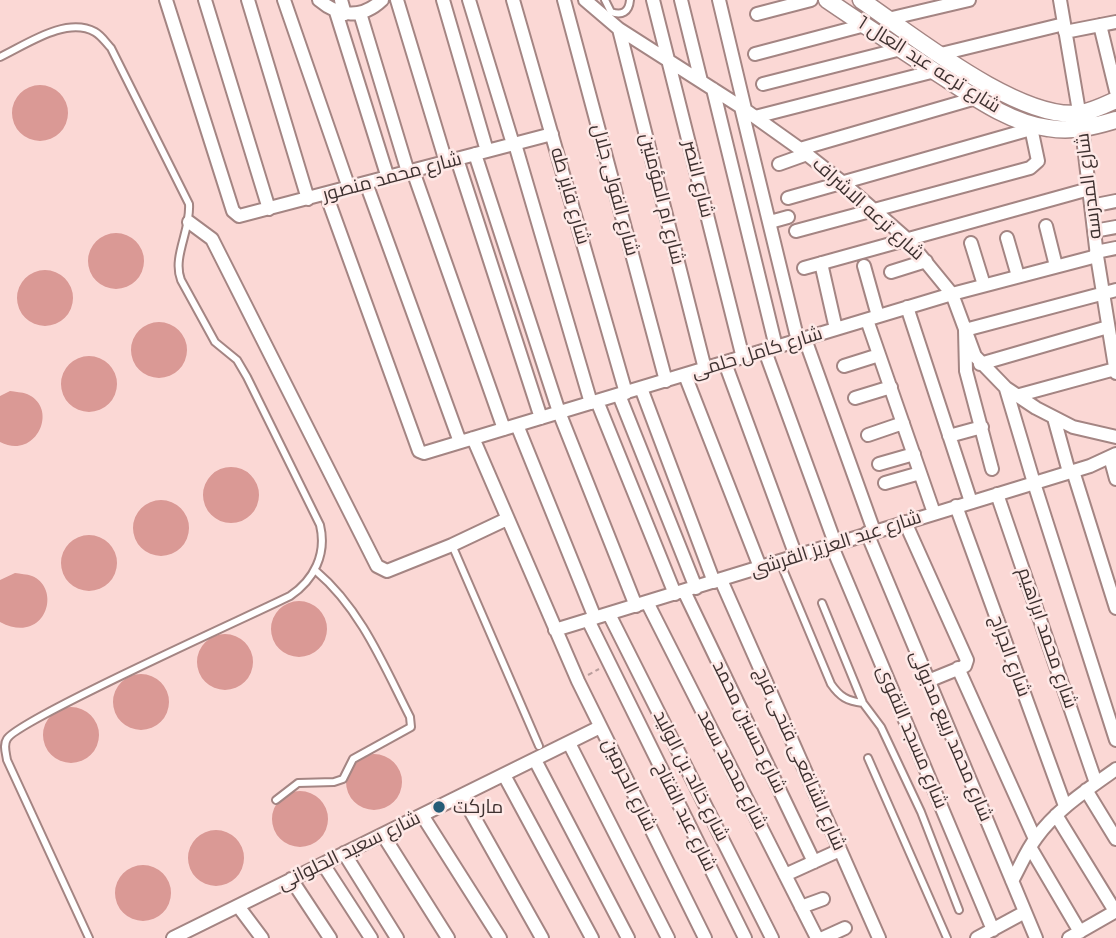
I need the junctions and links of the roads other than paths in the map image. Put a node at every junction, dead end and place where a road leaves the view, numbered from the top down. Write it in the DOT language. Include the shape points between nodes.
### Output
graph roads {
  1 [pos="166,0"];
  2 [pos="205,0"];
  3 [pos="248,0"];
  4 [pos="284,0"];
  5 [pos="319,0"];
  6 [pos="382,0"];
  7 [pos="397,0"];
  8 [pos="443,0"];
  9 [pos="469,0"];
  10 [pos="513,0"];
  11 [pos="564,0"];
  12 [pos="585,0"];
  13 [pos="605,0"];
  14 [pos="630,0"];
  15 [pos="653,0"];
  16 [pos="681,0"];
  17 [pos="719,0"];
  18 [pos="811,0"];
  19 [pos="827,0"];
  20 [pos="860,0"];
  21 [pos="969,0"];
  22 [pos="1061,0"];
  23 [pos="366,7"];
  24 [pos="341,9"];
  25 [pos="757,14"];
  26 [pos="888,19"];
  27 [pos="1116,22"];
  28 [pos="865,25"];
  29 [pos="1100,25"];
  30 [pos="1065,28"];
  31 [pos="619,29"];
  32 [pos="901,49"];
  33 [pos="755,54"];
  34 [pos="940,54"];
  35 [pos="0,57"];
  36 [pos="668,60"];
  37 [pos="935,71"];
  38 [pos="701,81"];
  39 [pos="763,84"];
  40 [pos="713,89"];
  41 [pos="1116,91"];
  42 [pos="976,98"];
  43 [pos="1116,100"];
  44 [pos="747,111"];
  45 [pos="1116,120"];
  46 [pos="1081,121"];
  47 [pos="1030,126"];
  48 [pos="552,134"];
  49 [pos="514,144"];
  50 [pos="803,152"];
  51 [pos="481,153"];
  52 [pos="452,160"];
  53 [pos="779,164"];
  54 [pos="411,172"];
  55 [pos="388,178"];
  56 [pos="842,182"];
  57 [pos="366,183"];
  58 [pos="349,188"];
  59 [pos="1089,189"];
  60 [pos="326,194"];
  61 [pos="788,198"];
  62 [pos="308,199"];
  63 [pos="1116,201"];
  64 [pos="1090,206"];
  65 [pos="269,209"];
  66 [pos="873,209"];
  67 [pos="788,218"];
  68 [pos="189,222"];
  69 [pos="770,222"];
  70 [pos="1046,226"];
  71 [pos="1116,227"];
  72 [pos="796,231"];
  73 [pos="1094,232"];
  74 [pos="1007,238"];
  75 [pos="906,239"];
  76 [pos="971,243"];
  77 [pos="1116,248"];
  78 [pos="1096,254"];
  79 [pos="926,261"];
  80 [pos="821,263"];
  81 [pos="864,266"];
  82 [pos="1056,266"];
  83 [pos="804,268"];
  84 [pos="891,272"];
  85 [pos="1018,276"];
  86 [pos="984,285"];
  87 [pos="1116,290"];
  88 [pos="1102,293"];
  89 [pos="952,294"];
  90 [pos="907,307"];
  91 [pos="873,318"];
  92 [pos="836,329"];
  93 [pos="965,330"];
  94 [pos="1111,332"];
  95 [pos="801,340"];
  96 [pos="771,349"];
  97 [pos="879,355"];
  98 [pos="743,358"];
  99 [pos="724,363"];
  100 [pos="980,363"];
  101 [pos="844,366"];
  102 [pos="705,369"];
  103 [pos="1116,371"];
  104 [pos="685,375"];
  105 [pos="666,381"];
  106 [pos="891,387"];
  107 [pos="641,388"];
  108 [pos="1011,392"];
  109 [pos="622,394"];
  110 [pos="855,398"];
  111 [pos="594,402"];
  112 [pos="559,412"];
  113 [pos="541,418"];
  114 [pos="1054,418"];
  115 [pos="903,423"];
  116 [pos="517,425"];
  117 [pos="982,427"];
  118 [pos="504,429"];
  119 [pos="868,435"];
  120 [pos="949,436"];
  121 [pos="1116,437"];
  122 [pos="473,438"];
  123 [pos="460,442"];
  124 [pos="914,454"];
  125 [pos="1113,456"];
  126 [pos="879,464"];
  127 [pos="992,469"];
  128 [pos="1071,471"];
  129 [pos="920,473"];
  130 [pos="1116,479"];
  131 [pos="1034,483"];
  132 [pos="885,484"];
  133 [pos="997,494"];
  134 [pos="971,502"];
  135 [pos="956,506"];
  136 [pos="934,513"];
  137 [pos="508,519"];
  138 [pos="905,522"];
  139 [pos="870,532"];
  140 [pos="833,544"];
  141 [pos="452,545"];
  142 [pos="796,556"];
  143 [pos="780,562"];
  144 [pos="760,568"];
  145 [pos="316,571"];
  146 [pos="718,581"];
  147 [pos="685,591"];
  148 [pos="822,603"];
  149 [pos="642,604"];
  150 [pos="1116,608"];
  151 [pos="610,614"];
  152 [pos="591,619"];
  153 [pos="555,630"];
  154 [pos="963,665"];
  155 [pos="928,681"];
  156 [pos="863,703"];
  157 [pos="600,727"];
  158 [pos="1116,740"];
  159 [pos="569,743"];
  160 [pos="540,746"];
  161 [pos="868,758"];
  162 [pos="534,760"];
  163 [pos="1116,769"];
  164 [pos="504,775"];
  165 [pos="1091,787"];
  166 [pos="462,796"];
  167 [pos="276,800"];
  168 [pos="1060,811"];
  169 [pos="422,815"];
  170 [pos="383,835"];
  171 [pos="1116,839"];
  172 [pos="1032,843"];
  173 [pos="840,850"];
  174 [pos="344,853"];
  175 [pos="814,862"];
  176 [pos="323,864"];
  177 [pos="785,875"];
  178 [pos="291,879"];
  179 [pos="1012,881"];
  180 [pos="823,899"];
  181 [pos="238,906"];
  182 [pos="801,908"];
  183 [pos="959,910"];
  184 [pos="1115,911"];
  185 [pos="1025,912"];
  186 [pos="845,928"];
  187 [pos="993,930"];
  188 [pos="1084,933"];
  189 [pos="89,938"];
  190 [pos="173,938"];
  191 [pos="262,938"];
  192 [pos="330,938"];
  193 [pos="371,938"];
  194 [pos="397,938"];
  195 [pos="449,938"];
  196 [pos="500,938"];
  197 [pos="542,938"];
  198 [pos="592,938"];
  199 [pos="628,938"];
  200 [pos="668,938"];
  201 [pos="705,938"];
  202 [pos="745,938"];
  203 [pos="772,938"];
  204 [pos="817,938"];
  205 [pos="823,938"];
  206 [pos="879,938"];
  207 [pos="947,938"];
  208 [pos="977,938"];
  209 [pos="1036,938"];
  1 -- 65 [label="street, شارع محمد منصور" via="233,211 243,216"];
  2 -- 65 [label="street"];
  3 -- 62 [label="street"];
  4 -- 58 [label="street"];
  5 -- 24 [label="street"];
  6 -- 23 [label="street"];
  7 -- 52 [label="street"];
  8 -- 51 [label="street, شارع محمد سعد"];
  9 -- 49 [label="street"];
  10 -- 48 [label="street, شارع فايز طه"];
  11 -- 105 [label="street, شارع الفولى جلال"];
  12 -- 31 [label="street, شارع ترعه الاشراف"];
  13 -- 14 [label="lane" via="617,14 629,8"];
  15 -- 36 [label="street, شارع النصر"];
  16 -- 38 [label="street"];
  17 -- 44 [label="street, شارع محمد ربيع مدبولى"];
  18 -- 25 [label="street"];
  19 -- 28 [label="street, شارع ترعه عبد العال 1"];
  20 -- 26 [label="street, شارع ترعه عبد العال 1"];
  21 -- 26 [label="street"];
  22 -- 30 [label="street, شارع المدرسه"];
  23 -- 24 [label="street"];
  23 -- 54 [label="street"];
  24 -- 55 [label="street"];
  26 -- 34 [label="street, شارع ترعه عبد العال 1"];
  27 -- 29 [label="street"];
  28 -- 32 [label="street, شارع ترعه عبد العال 1"];
  28 -- 33 [label="street"];
  29 -- 30 [label="street"];
  29 -- 41 [label="street"];
  30 -- 34 [label="street"];
  30 -- 46 [label="street, شارع المدرسه"];
  31 -- 36 [label="street, شارع ترعه الاشراف"];
  31 -- 102 [label="street, شارع ام المؤمنين"];
  32 -- 37 [label="street, شارع ترعه عبد العال 1"];
  32 -- 39 [label="street"];
  34 -- 46 [label="street, شارع ترعه عبد العال 1" via="996,90"];
  35 -- 68 [label="lane" via="68,28 83,28 103,38 184,192"];
  36 -- 38 [label="street, شارع ترعه الاشراف"];
  36 -- 98 [label="street, شارع النصر"];
  37 -- 42 [label="street, شارع ترعه عبد العال 1"];
  37 -- 44 [label="street"];
  38 -- 40 [label="street, شارع ترعه الاشراف"];
  40 -- 44 [label="street, شارع ترعه الاشراف"];
  40 -- 96 [label="street, شارع مسجد التقوى"];
  42 -- 47 [label="street, شارع ترعه عبد العال 1"];
  42 -- 50 [label="street"];
  43 -- 46 [label="street, شارع ترعه عبد العال 1"];
  44 -- 50 [label="street, شارع ترعه الاشراف"];
  44 -- 69 [label="street, شارع محمد ربيع مدبولى"];
  45 -- 46 [label="street, شارع ترعه عبد العال 1"];
  46 -- 47 [label="street, شارع ترعه عبد العال 1" via="1054,129"];
  46 -- 59 [label="street, شارع المدرسه"];
  47 -- 56 [label="street"];
  47 -- 66 [label="street" via="1038,155 1030,168"];
  48 -- 49 [label="street, شارع محمد منصور"];
  48 -- 109 [label="street, شارع فايز طه"];
  49 -- 51 [label="street, شارع محمد منصور"];
  49 -- 111 [label="street"];
  50 -- 53 [label="street"];
  50 -- 56 [label="street, شارع ترعه الاشراف"];
  51 -- 52 [label="street, شارع محمد منصور"];
  51 -- 112 [label="street, شارع محمد سعد"];
  52 -- 54 [label="street, شارع محمد منصور"];
  52 -- 113 [label="street"];
  54 -- 55 [label="street, شارع محمد منصور"];
  54 -- 118 [label="street"];
  55 -- 57 [label="street, شارع محمد منصور"];
  56 -- 61 [label="street"];
  56 -- 66 [label="street, شارع ترعه الاشراف"];
  57 -- 58 [label="street, شارع محمد منصور"];
  57 -- 123 [label="street"];
  58 -- 60 [label="street, شارع محمد منصور"];
  59 -- 64 [label="street, شارع المدرسه"];
  59 -- 75 [label="street"];
  60 -- 62 [label="street, شارع محمد منصور"];
  60 -- 123 [label="street, شارع كامل حلمى" via="419,451 427,453"];
  62 -- 65 [label="street, شارع محمد منصور"];
  63 -- 64 [label="street"];
  64 -- 73 [label="street, شارع المدرسه"];
  66 -- 72 [label="street"];
  66 -- 75 [label="street, شارع ترعه الاشراف"];
  67 -- 69 [label="street"];
  68 -- 141 [label="street" via="212,239 377,566 387,571"];
  68 -- 145 [label="lane" via="177,269 215,342 237,360 247,377 320,525"];
  69 -- 95 [label="street, شارع محمد ربيع مدبولى"];
  70 -- 82 [label="street"];
  71 -- 73 [label="street"];
  73 -- 78 [label="street, شارع المدرسه"];
  74 -- 85 [label="street"];
  75 -- 79 [label="street, شارع ترعه الاشراف"];
  75 -- 80 [label="street"];
  76 -- 86 [label="street"];
  77 -- 78 [label="street, شارع كامل حلمى"];
  78 -- 82 [label="street, شارع كامل حلمى"];
  78 -- 88 [label="street, شارع المدرسه"];
  79 -- 84 [label="street"];
  79 -- 89 [label="street, شارع ترعه الاشراف"];
  80 -- 83 [label="street"];
  80 -- 92 [label="street"];
  81 -- 91 [label="street"];
  82 -- 85 [label="street, شارع كامل حلمى"];
  85 -- 86 [label="street, شارع كامل حلمى"];
  86 -- 89 [label="street, شارع كامل حلمى"];
  87 -- 88 [label="street"];
  88 -- 93 [label="street"];
  88 -- 94 [label="street, شارع المدرسه"];
  89 -- 90 [label="street, شارع كامل حلمى"];
  89 -- 93 [label="street, شارع ترعه الاشراف"];
  90 -- 91 [label="street, شارع كامل حلمى"];
  90 -- 120 [label="street"];
  91 -- 92 [label="street, شارع كامل حلمى"];
  91 -- 97 [label="street"];
  92 -- 95 [label="street, شارع كامل حلمى"];
  93 -- 100 [label="street, شارع ترعه الاشراف"];
  93 -- 117 [label="street" via="966,371"];
  94 -- 100 [label="street"];
  94 -- 103 [label="street, شارع المدرسه"];
  95 -- 96 [label="street, شارع كامل حلمى"];
  95 -- 139 [label="street, شارع محمد ربيع مدبولى"];
  96 -- 98 [label="street, شارع كامل حلمى"];
  96 -- 140 [label="street, شارع مسجد التقوى"];
  97 -- 101 [label="street"];
  97 -- 106 [label="street"];
  98 -- 99 [label="street, شارع كامل حلمى"];
  99 -- 102 [label="street, شارع كامل حلمى"];
  99 -- 142 [label="street"];
  100 -- 108 [label="street, شارع ترعه الاشراف"];
  102 -- 104 [label="street, شارع كامل حلمى"];
  103 -- 108 [label="street"];
  104 -- 105 [label="street, شارع كامل حلمى"];
  104 -- 144 [label="street"];
  105 -- 107 [label="street, شارع كامل حلمى"];
  106 -- 110 [label="street"];
  106 -- 115 [label="street"];
  107 -- 109 [label="street, شارع كامل حلمى"];
  107 -- 146 [label="street, شارع الشافعى فتحى فرج"];
  108 -- 114 [label="street, شارع ترعه الاشراف"];
  108 -- 131 [label="street"];
  109 -- 111 [label="street, شارع كامل حلمى"];
  109 -- 147 [label="street, شارع فايز طه"];
  111 -- 112 [label="street, شارع كامل حلمى"];
  111 -- 147 [label="street"];
  112 -- 113 [label="street, شارع كامل حلمى"];
  112 -- 149 [label="street, شارع محمد سعد"];
  113 -- 116 [label="street, شارع كامل حلمى"];
  114 -- 121 [label="street, شارع ترعه الاشراف"];
  114 -- 128 [label="street"];
  115 -- 119 [label="street"];
  115 -- 124 [label="street"];
  116 -- 118 [label="street, شارع كامل حلمى"];
  116 -- 152 [label="street, شارع عبد الفتاح"];
  117 -- 120 [label="street"];
  117 -- 127 [label="street"];
  118 -- 122 [label="street, شارع كامل حلمى"];
  120 -- 134 [label="street"];
  122 -- 123 [label="street, شارع كامل حلمى"];
  122 -- 137 [label="street, شارع الحرمين"];
  124 -- 126 [label="street"];
  124 -- 129 [label="street"];
  125 -- 128 [label="street, شارع عبد العزيز القرشى"];
  125 -- 130 [label="street"];
  128 -- 131 [label="street, شارع عبد العزيز القرشى"];
  128 -- 150 [label="street"];
  129 -- 132 [label="street"];
  129 -- 136 [label="street"];
  131 -- 133 [label="street, شارع عبد العزيز القرشى"];
  131 -- 158 [label="street"];
  133 -- 134 [label="street, شارع عبد العزيز القرشى"];
  133 -- 165 [label="street, شارع محمد ابراهيم"];
  134 -- 135 [label="street, شارع عبد العزيز القرشى"];
  135 -- 136 [label="street, شارع عبد العزيز القرشى"];
  135 -- 168 [label="street, شارع الجراج"];
  136 -- 138 [label="street, شارع عبد العزيز القرشى"];
  137 -- 141 [label="street"];
  137 -- 153 [label="street, شارع الحرمين"];
  138 -- 139 [label="street, شارع عبد العزيز القرشى"];
  138 -- 154 [label="street"];
  139 -- 140 [label="street, شارع عبد العزيز القرشى"];
  139 -- 155 [label="street, شارع محمد ربيع مدبولى"];
  140 -- 142 [label="street, شارع عبد العزيز القرشى"];
  140 -- 187 [label="street, شارع مسجد التقوى"];
  141 -- 160 [label="lane"];
  142 -- 143 [label="street, شارع عبد العزيز القرشى"];
  143 -- 144 [label="street, شارع عبد العزيز القرشى"];
  143 -- 156 [label="lane" via="831,684 841,697"];
  144 -- 146 [label="street, شارع عبد العزيز القرشى"];
  145 -- 167 [label="lane" via="368,635 411,727 353,759 343,779 298,783"];
  145 -- 189 [label="lane" via="290,596 61,705 6,739 7,760"];
  146 -- 147 [label="street, شارع عبد العزيز القرشى"];
  146 -- 173 [label="street, شارع الشافعى فتحى فرج"];
  147 -- 149 [label="street, شارع عبد العزيز القرشى"];
  147 -- 175 [label="street, شارع حسنين محمد"];
  148 -- 156 [label="lane"];
  149 -- 151 [label="street, شارع عبد العزيز القرشى"];
  149 -- 177 [label="street, شارع محمد سعد"];
  151 -- 152 [label="street, شارع عبد العزيز القرشى"];
  151 -- 203 [label="street, شارع خالد بن الوليد"];
  152 -- 153 [label="street, شارع عبد العزيز القرشى"];
  152 -- 202 [label="street, شارع عبد الفتاح"];
  153 -- 157 [label="street, شارع الحرمين"];
  154 -- 155 [label="street"];
  154 -- 172 [label="street"];
  155 -- 179 [label="street, شارع محمد ربيع مدبولى"];
  156 -- 183 [label="lane" via="881,727"];
  157 -- 159 [label="street, شارع سعيد الحلوانى"];
  157 -- 201 [label="street, شارع الحرمين"];
  159 -- 162 [label="street, شارع سعيد الحلوانى"];
  159 -- 200 [label="street"];
  161 -- 207 [label="lane"];
  162 -- 164 [label="street, شارع سعيد الحلوانى"];
  162 -- 199 [label="street"];
  163 -- 165 [label="street"];
  164 -- 166 [label="street, شارع سعيد الحلوانى"];
  164 -- 198 [label="street"];
  165 -- 168 [label="street"];
  165 -- 171 [label="street, شارع محمد ابراهيم"];
  166 -- 169 [label="street, شارع سعيد الحلوانى"];
  166 -- 197 [label="street"];
  168 -- 172 [label="street"];
  168 -- 184 [label="street, شارع الجراج"];
  169 -- 170 [label="street, شارع سعيد الحلوانى"];
  169 -- 196 [label="street"];
  170 -- 174 [label="street, شارع سعيد الحلوانى"];
  170 -- 195 [label="street"];
  172 -- 179 [label="street"];
  172 -- 188 [label="street"];
  173 -- 175 [label="street"];
  173 -- 206 [label="street, شارع الشافعى فتحى فرج"];
  174 -- 176 [label="street, شارع سعيد الحلوانى"];
  174 -- 194 [label="street"];
  175 -- 177 [label="street"];
  176 -- 178 [label="street, شارع سعيد الحلوانى"];
  176 -- 193 [label="street"];
  177 -- 182 [label="street, شارع محمد سعد"];
  178 -- 181 [label="street, شارع سعيد الحلوانى"];
  178 -- 192 [label="street"];
  179 -- 185 [label="street, شارع محمد ربيع مدبولى"];
  180 -- 182 [label="street"];
  181 -- 190 [label="street, شارع سعيد الحلوانى"];
  181 -- 191 [label="street"];
  182 -- 204 [label="street, شارع محمد سعد"];
  184 -- 188 [label="street"];
  185 -- 187 [label="street"];
  185 -- 209 [label="street, شارع محمد ربيع مدبولى"];
  186 -- 205 [label="street"];
  187 -- 208 [label="street"];
}
